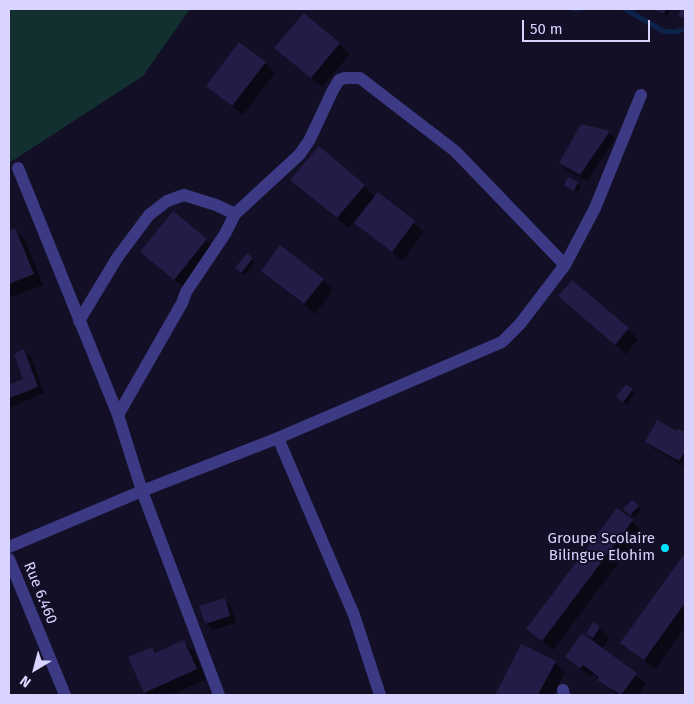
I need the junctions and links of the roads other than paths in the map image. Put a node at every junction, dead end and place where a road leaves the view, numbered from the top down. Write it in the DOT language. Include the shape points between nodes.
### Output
graph roads {
  1 [pos="641,95"];
  2 [pos="18,168"];
  3 [pos="234,214"];
  4 [pos="565,265"];
  5 [pos="79,321"];
  6 [pos="118,415"];
  7 [pos="278,438"];
  8 [pos="142,491"];
  9 [pos="9,547"];
  10 [pos="9,559"];
  11 [pos="65,695"];
  12 [pos="219,695"];
  13 [pos="380,695"];
  1 -- 4 [label="street" via="595,208"];
  2 -- 5 [label="street"];
  3 -- 4 [label="street" via="304,148 340,80 360,78 455,151"];
  3 -- 5 [label="street" via="184,195 167,201 150,215 117,258"];
  3 -- 6 [label="street" via="225,234 186,292 174,319"];
  4 -- 7 [label="street" via="520,324 502,342"];
  5 -- 6 [label="street"];
  6 -- 8 [label="street"];
  7 -- 8 [label="street"];
  7 -- 13 [label="street" via="354,615"];
  8 -- 9 [label="street"];
  8 -- 12 [label="street"];
  10 -- 11 [label="street, Rue 6.460"];
}
